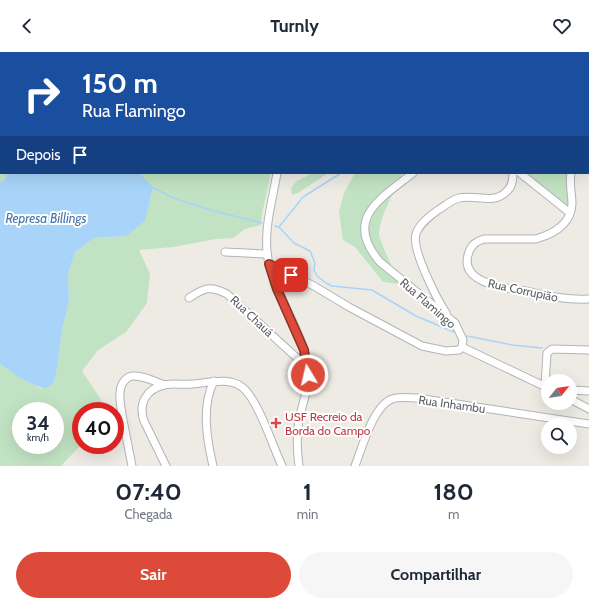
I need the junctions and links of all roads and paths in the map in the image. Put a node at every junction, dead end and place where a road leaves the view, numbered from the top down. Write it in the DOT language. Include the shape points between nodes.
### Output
graph roads {
  1 [pos="277,174"];
  2 [pos="412,174"];
  3 [pos="513,174"];
  4 [pos="521,174"];
  5 [pos="571,174"];
  6 [pos="570,213"];
  7 [pos="225,252"];
  8 [pos="267,254"];
  9 [pos="269,264"];
  10 [pos="189,298"];
  11 [pos="589,299"];
  12 [pos="448,317"];
  13 [pos="462,347"];
  14 [pos="589,350"];
  15 [pos="308,369"];
  16 [pos="547,374"];
  17 [pos="214,381"];
  18 [pos="164,385"];
  19 [pos="541,385"];
  20 [pos="577,391"];
  21 [pos="589,392"];
  22 [pos="577,403"];
  23 [pos="589,409"];
  24 [pos="589,424"];
  25 [pos="132,466"];
  26 [pos="166,466"];
  27 [pos="213,466"];
  28 [pos="282,466"];
  29 [pos="299,466"];
  30 [pos="355,466"];
  1 -- 8 [label="street" via="266,235"];
  2 -- 12 [label="street, Rua Flamingo" via="367,215 364,224 366,241 380,262"];
  3 -- 12 [label="street" via="511,185 504,194 495,198 454,199 425,221 416,233 417,250 426,274"];
  4 -- 6 [label="street"];
  5 -- 6 [label="street"];
  6 -- 11 [label="street, Rua Corrupião" via="561,227 536,239 476,241 470,248 466,260 472,273 488,283 557,298"];
  7 -- 8 [label="street"];
  8 -- 9 [label="street"];
  9 -- 13 [label="street" via="422,346 446,351 459,350"];
  9 -- 15 [label="street" via="277,289 304,350"];
  10 -- 15 [label="street, Rua Chauá" via="202,289 209,288 227,294"];
  12 -- 13 [label="street, Rua Flamingo" via="461,333"];
  13 -- 19 [label="street"];
  14 -- 16 [label="street" via="552,349 548,353"];
  15 -- 29 [label="street" via="298,422"];
  17 -- 18 [label="street"];
  17 -- 27 [label="street" via="206,413"];
  17 -- 28 [label="street" via="235,384 248,394 260,413"];
  18 -- 25 [label="street" via="133,376 122,385 121,408"];
  18 -- 26 [label="street" via="149,392 145,397 141,414"];
  20 -- 21 [label="street"];
  22 -- 23 [label="street"];
  24 -- 30 [label="street, Rua Inhambu" via="417,398 396,398 384,403 378,411"];
}
